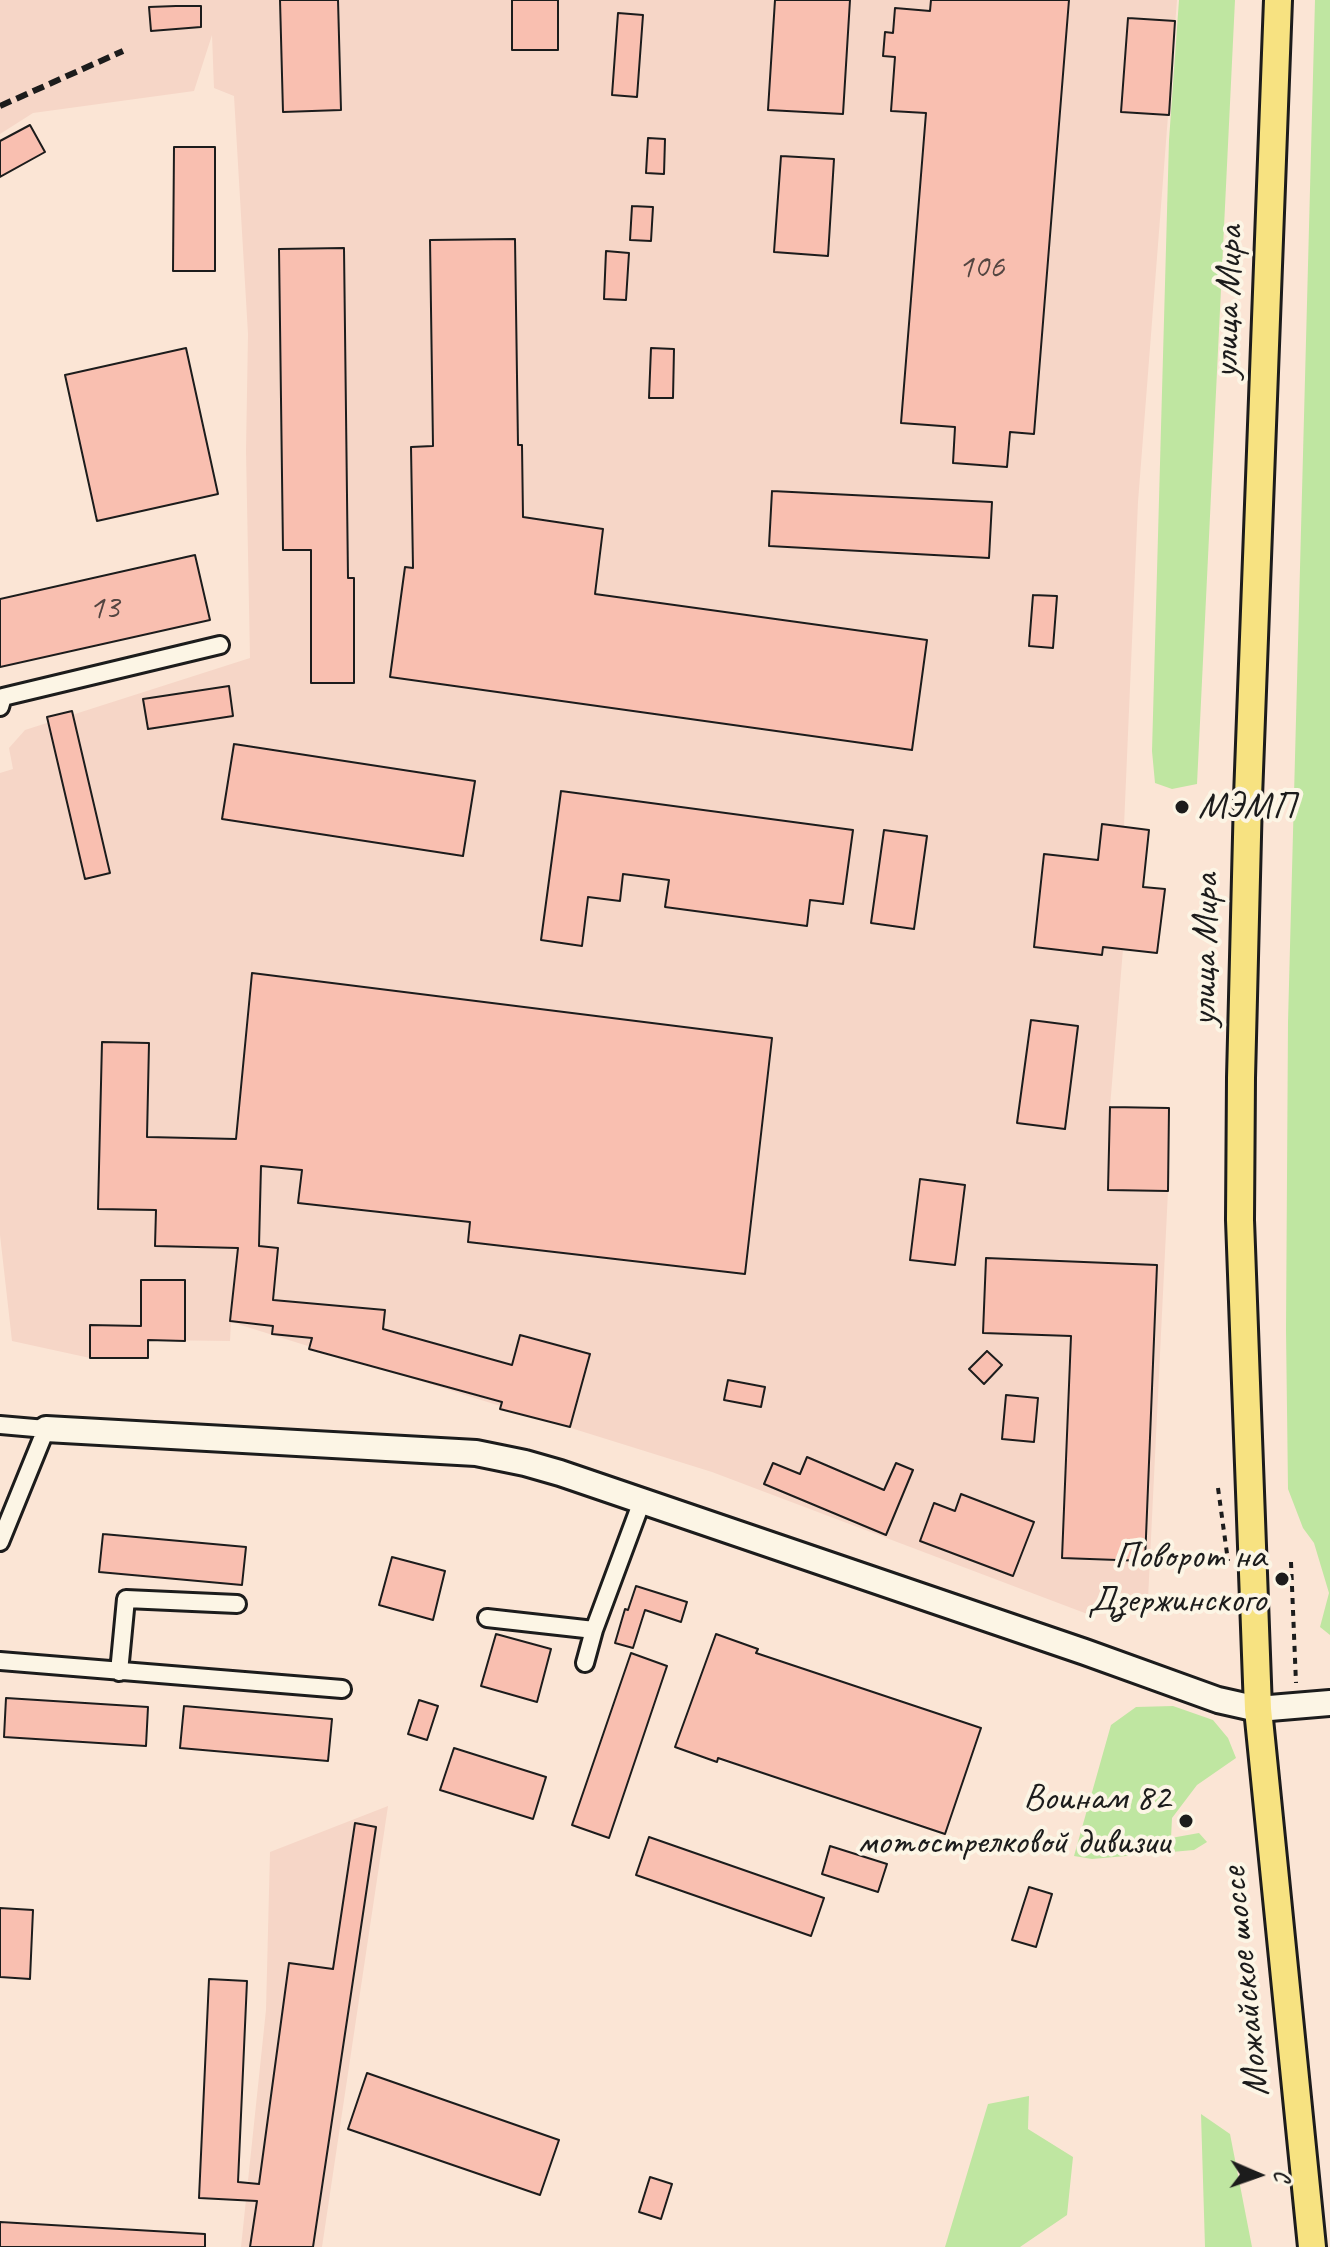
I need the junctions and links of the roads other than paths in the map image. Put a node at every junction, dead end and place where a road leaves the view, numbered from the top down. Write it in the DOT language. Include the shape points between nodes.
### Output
graph roads {
  1 [pos="1278,0"];
  2 [pos="220,645"];
  3 [pos="0,707"];
  4 [pos="0,1425"];
  5 [pos="46,1429"];
  6 [pos="642,1501"];
  7 [pos="0,1542"];
  8 [pos="237,1604"];
  9 [pos="487,1618"];
  10 [pos="594,1630"];
  11 [pos="0,1661"];
  12 [pos="585,1663"];
  13 [pos="119,1672"];
  14 [pos="342,1689"];
  15 [pos="1330,1703"];
  16 [pos="1258,1709"];
  17 [pos="1312,2247"];
  1 -- 16 [label="main road, улица Мира" via="1240,1105 1242,1318"];
  2 -- 3 [label="street" via="3,697"];
  4 -- 5 [label="street"];
  5 -- 6 [label="street" via="476,1453 560,1473"];
  5 -- 7 [label="street"];
  6 -- 10 [label="street"];
  6 -- 16 [label="street" via="1199,1694"];
  8 -- 13 [label="street" via="126,1599"];
  9 -- 10 [label="street"];
  10 -- 12 [label="street"];
  11 -- 13 [label="street"];
  13 -- 14 [label="street"];
  15 -- 16 [label="street"];
  16 -- 17 [label="main road, Можайское шоссе"];
}
